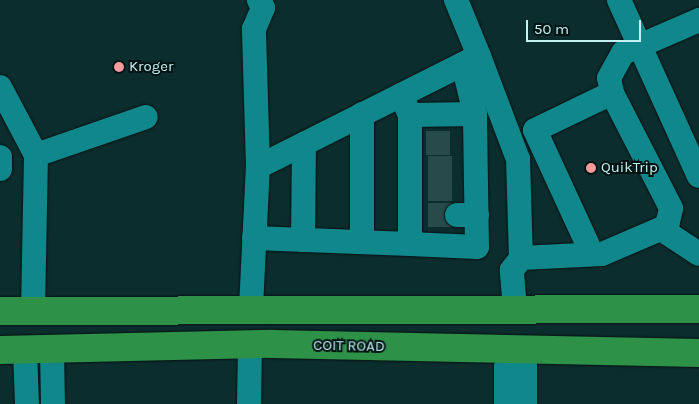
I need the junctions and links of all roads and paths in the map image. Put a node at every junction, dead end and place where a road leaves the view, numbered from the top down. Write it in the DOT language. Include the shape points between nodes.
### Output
graph roads {
  1 [pos="259,0"];
  2 [pos="456,0"];
  3 [pos="619,0"];
  4 [pos="699,20"];
  5 [pos="638,46"];
  6 [pos="471,60"];
  7 [pos="612,92"];
  8 [pos="3,98"];
  9 [pos="406,105"];
  10 [pos="362,114"];
  11 [pos="475,114"];
  12 [pos="146,117"];
  13 [pos="304,144"];
  14 [pos="36,154"];
  15 [pos="0,157"];
  16 [pos="258,167"];
  17 [pos="0,169"];
  18 [pos="699,176"];
  19 [pos="661,229"];
  20 [pos="254,238"];
  21 [pos="303,240"];
  22 [pos="362,242"];
  23 [pos="410,244"];
  24 [pos="592,254"];
  25 [pos="699,254"];
  26 [pos="521,258"];
  27 [pos="250,308"];
  28 [pos="515,308"];
  29 [pos="699,309"];
  30 [pos="0,311"];
  31 [pos="32,311"];
  32 [pos="250,345"];
  33 [pos="515,349"];
  34 [pos="28,350"];
  35 [pos="699,353"];
  36 [pos="27,404"];
  37 [pos="53,404"];
  38 [pos="249,404"];
  39 [pos="506,404"];
  40 [pos="525,404"];
  1 -- 16 [label="lane" via="263,8 254,29"];
  2 -- 6 [label="lane"];
  3 -- 5 [label="lane"];
  4 -- 5 [label="lane"];
  5 -- 7 [label="lane" via="613,64"];
  5 -- 18 [label="lane"];
  6 -- 9 [label="lane"];
  6 -- 11 [label="lane"];
  6 -- 26 [label="lane" via="518,159"];
  7 -- 19 [label="lane" via="671,208 667,226"];
  7 -- 24 [label="lane" via="535,130"];
  8 -- 14 [label="lane"];
  9 -- 10 [label="lane"];
  9 -- 11 [label="lane"];
  9 -- 23 [label="lane" via="418,142 419,215"];
  10 -- 13 [label="lane"];
  10 -- 22 [label="lane"];
  11 -- 23 [label="lane" via="467,142 467,215 477,247"];
  12 -- 14 [label="lane"];
  13 -- 16 [label="lane"];
  13 -- 21 [label="lane"];
  14 -- 31 [label="lane"];
  15 -- 17 [label="lane"];
  16 -- 20 [label="lane"];
  19 -- 24 [label="lane"];
  19 -- 25 [label="lane"];
  20 -- 21 [label="lane"];
  20 -- 27 [label="lane"];
  21 -- 22 [label="lane"];
  22 -- 23 [label="lane"];
  24 -- 26 [label="lane"];
  26 -- 28 [label="lane" via="512,270"];
  27 -- 28 [label="main road"];
  27 -- 31 [label="main road"];
  27 -- 32 [label="main road"];
  28 -- 29 [label="main road"];
  28 -- 33 [label="main road"];
  30 -- 31 [label="main road"];
  31 -- 34 [label="main road"];
  32 -- 33 [label="main road, COIT ROAD"];
  32 -- 34 [label="main road, COIT ROAD"];
  32 -- 38 [label="lane"];
  33 -- 35 [label="main road, COIT ROAD"];
  33 -- 39 [label="lane" via="506,367"];
  33 -- 40 [label="lane" via="525,366"];
  34 -- 36 [label="lane"];
  34 -- 37 [label="lane"];
}
